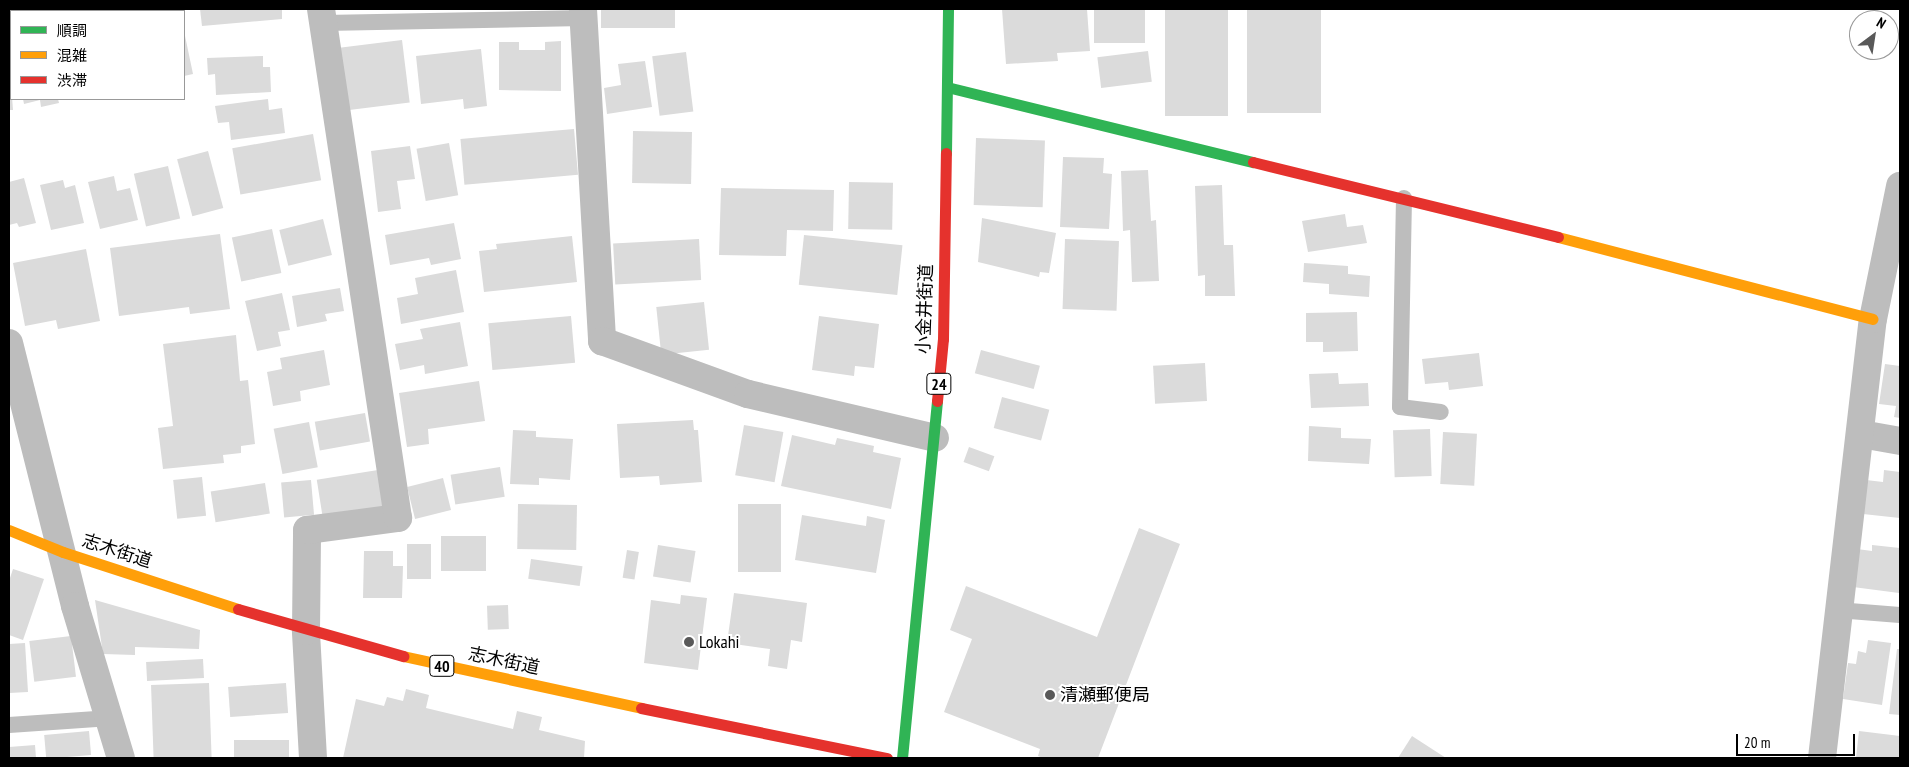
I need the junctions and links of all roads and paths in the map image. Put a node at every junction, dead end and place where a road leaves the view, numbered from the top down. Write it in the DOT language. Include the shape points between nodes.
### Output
graph roads {
  1 [pos="948,9"];
  2 [pos="583,13"];
  3 [pos="323,16"];
  4 [pos="947,87"];
  5 [pos="1404,198"];
  6 [pos="1898,201"];
  7 [pos="1873,319"];
  8 [pos="9,343"];
  9 [pos="1441,412"];
  10 [pos="1861,434"];
  11 [pos="936,438"];
  12 [pos="1900,441"];
  13 [pos="9,530"];
  14 [pos="63,552"];
  15 [pos="1837,610"];
  16 [pos="1900,615"];
  17 [pos="306,631"];
  18 [pos="111,718"];
  19 [pos="9,725"];
  20 [pos="121,758"];
  21 [pos="313,758"];
  22 [pos="887,758"];
  23 [pos="902,758"];
  24 [pos="1822,758"];
  1 -- 4 [label="main road, 小金井街道 / 24"];
  2 -- 3 [label="lane"];
  2 -- 11 [label="street" via="602,341 748,394"];
  3 -- 17 [label="street" via="398,518 307,530"];
  4 -- 5 [label="main road"];
  4 -- 11 [label="main road, 小金井街道 / 24" via="943,339"];
  5 -- 7 [label="main road"];
  5 -- 9 [label="lane" via="1400,408"];
  6 -- 7 [label="street"];
  7 -- 10 [label="street"];
  8 -- 14 [label="street"];
  10 -- 12 [label="street"];
  10 -- 15 [label="street"];
  11 -- 23 [label="main road, 小金井街道 / 24"];
  13 -- 14 [label="main road, 志木街道 / 40"];
  14 -- 17 [label="main road, 志木街道 / 40"];
  14 -- 18 [label="street" via="75,606"];
  15 -- 16 [label="lane"];
  15 -- 24 [label="street"];
  17 -- 21 [label="street"];
  17 -- 22 [label="main road, 志木街道 / 40" via="470,673"];
  18 -- 19 [label="lane"];
  18 -- 20 [label="street"];
}
